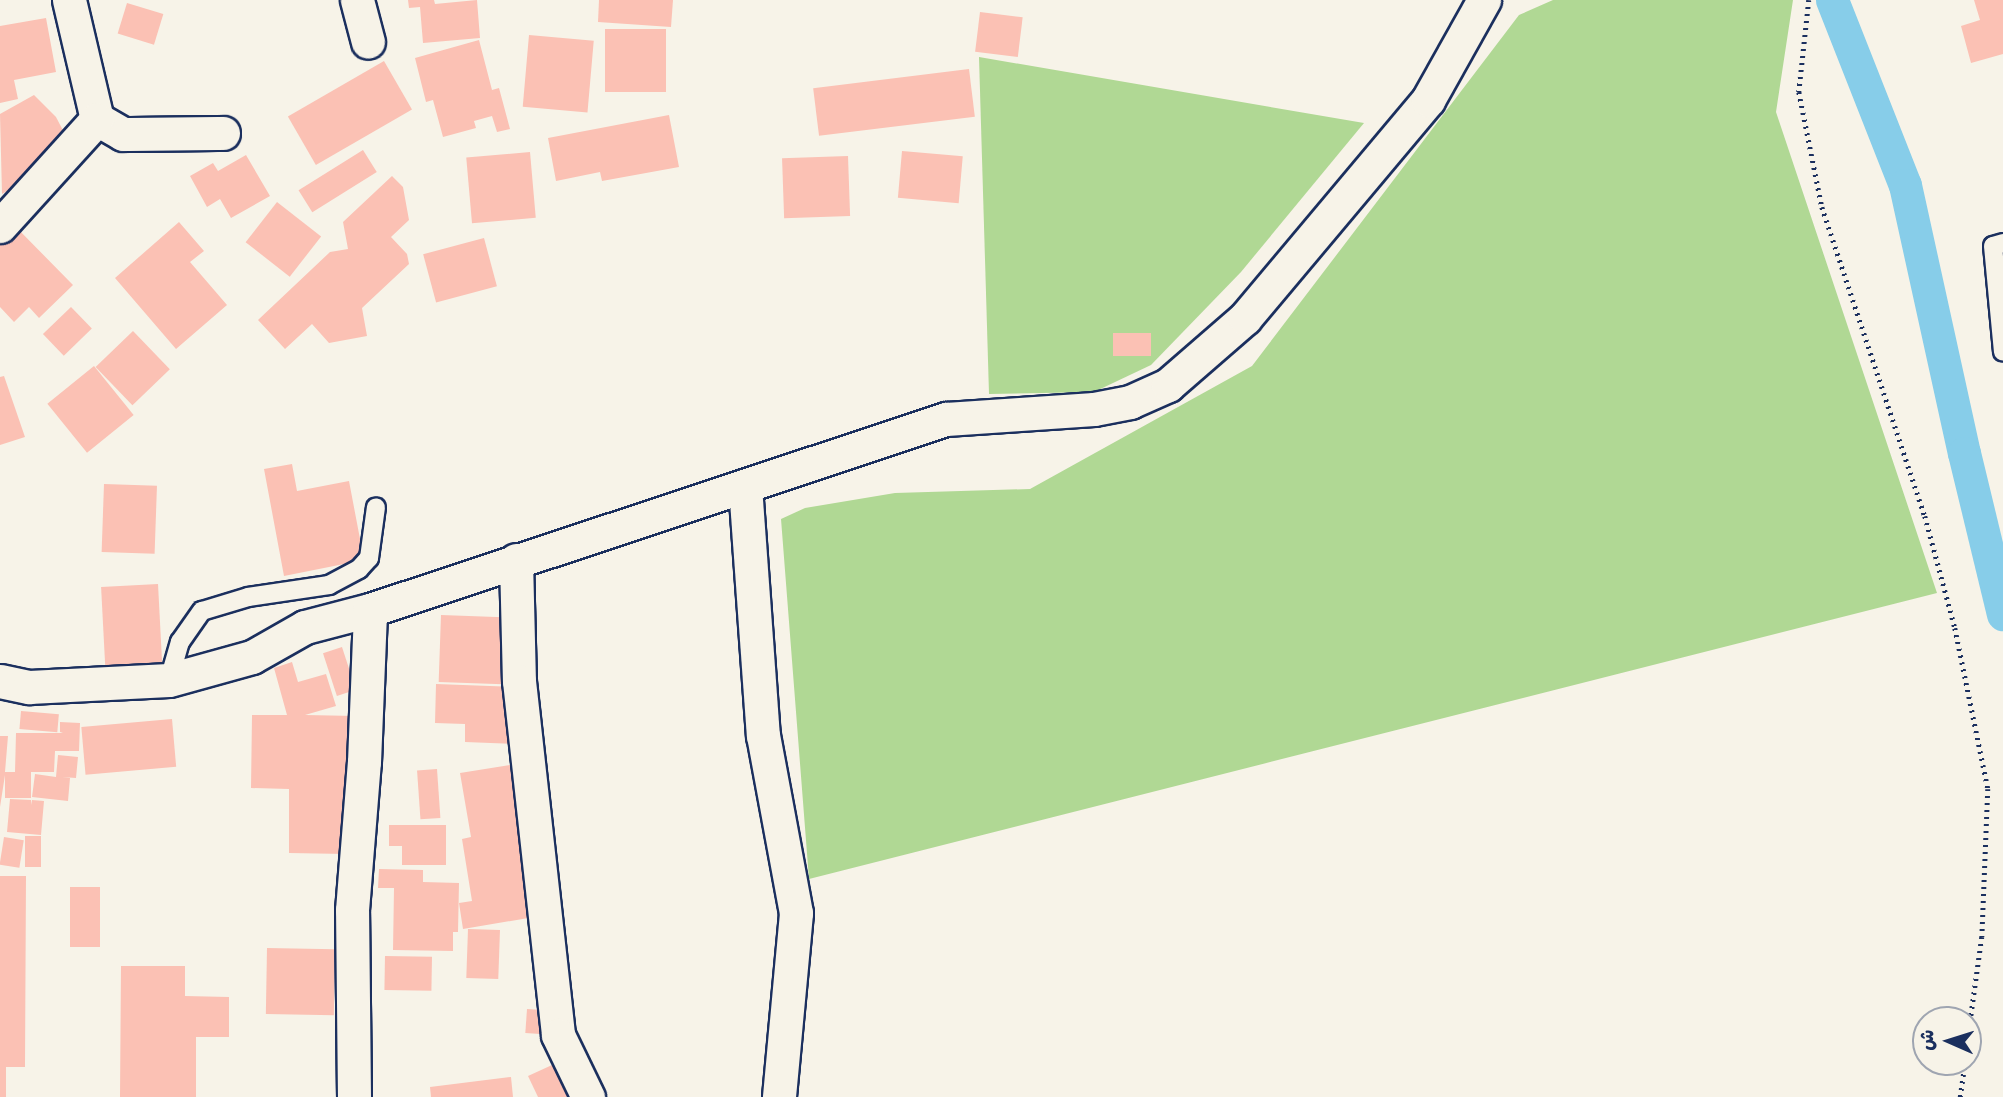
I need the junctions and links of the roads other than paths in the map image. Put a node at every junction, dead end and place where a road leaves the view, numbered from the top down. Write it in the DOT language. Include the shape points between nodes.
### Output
graph roads {
  1 [pos="69,0"];
  2 [pos="357,0"];
  3 [pos="1484,0"];
  4 [pos="368,42"];
  5 [pos="97,119"];
  6 [pos="223,134"];
  7 [pos="0,226"];
  8 [pos="2003,243"];
  9 [pos="2003,352"];
  10 [pos="745,486"];
  11 [pos="376,508"];
  12 [pos="516,560"];
  13 [pos="370,610"];
  14 [pos="169,680"];
  15 [pos="0,681"];
  16 [pos="354,1097"];
  17 [pos="588,1097"];
  18 [pos="779,1097"];
  1 -- 5 [label="street"];
  2 -- 4 [label="street"];
  3 -- 10 [label="street" via="1429,100 1245,318 1168,385 1130,402 1094,408 946,419"];
  5 -- 6 [label="street" via="123,134"];
  5 -- 7 [label="street"];
  8 -- 9 [label="lane" via="1993,246"];
  10 -- 12 [label="street"];
  10 -- 18 [label="street" via="763,735 796,914"];
  11 -- 14 [label="lane" via="369,558 359,569 329,585 247,597 202,611 180,642"];
  12 -- 13 [label="street"];
  12 -- 17 [label="street" via="519,681 558,1035"];
  13 -- 14 [label="street" via="306,627 252,657"];
  13 -- 16 [label="street" via="352,910"];
  14 -- 15 [label="street" via="29,687"];
}
